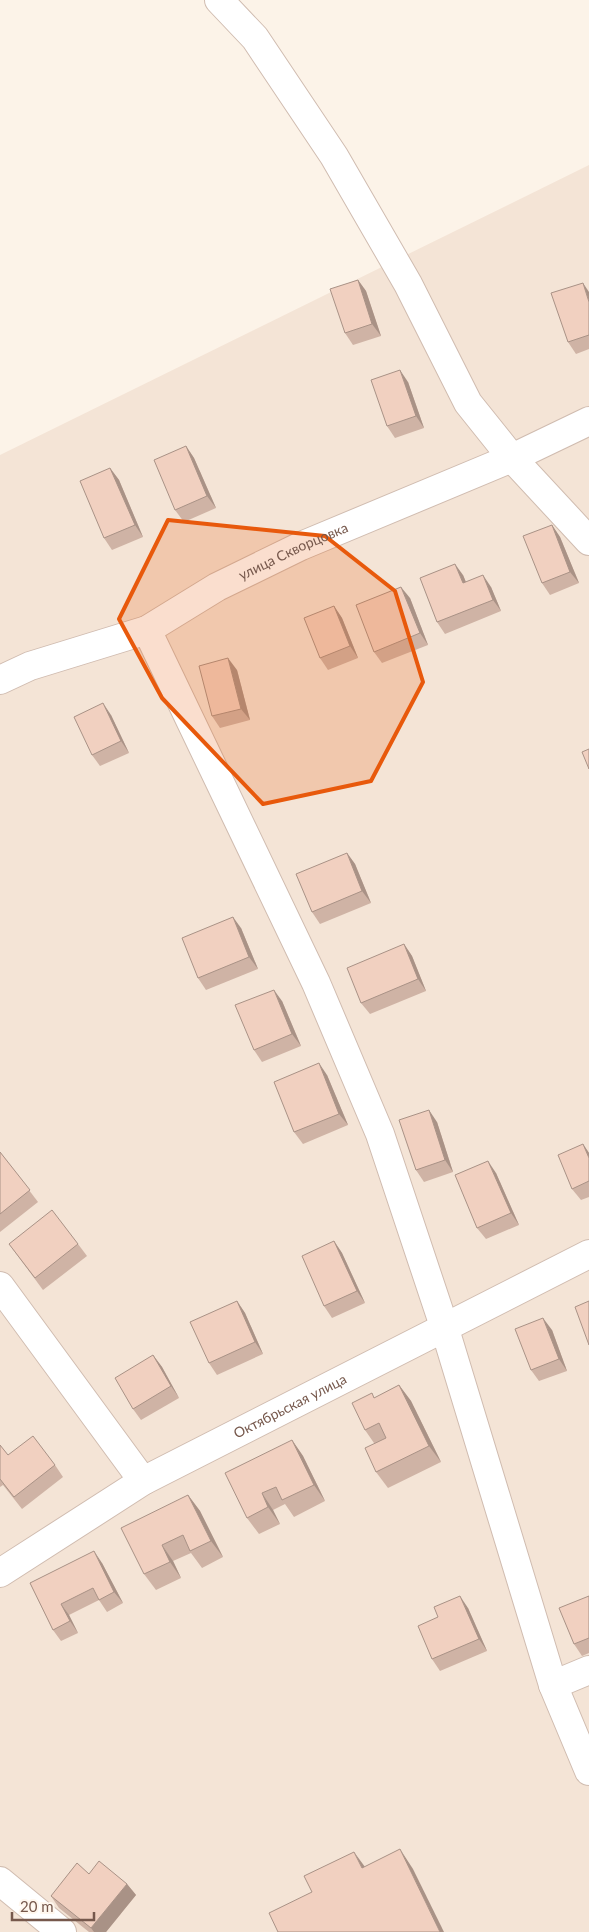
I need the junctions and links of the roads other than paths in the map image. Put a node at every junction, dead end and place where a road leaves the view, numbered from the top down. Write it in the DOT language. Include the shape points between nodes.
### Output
graph roads {
  1 [pos="219,0"];
  2 [pos="589,421"];
  3 [pos="512,458"];
  4 [pos="589,541"];
  5 [pos="148,630"];
  6 [pos="0,680"];
  7 [pos="589,1254"];
  8 [pos="0,1286"];
  9 [pos="444,1326"];
  10 [pos="143,1481"];
  11 [pos="0,1573"];
  12 [pos="589,1670"];
  13 [pos="553,1685"];
  14 [pos="589,1771"];
  15 [pos="0,1881"];
  16 [pos="54,1930"];
  1 -- 3 [label="street" via="255,38 334,156 408,284 468,403"];
  2 -- 3 [label="street, улица Скворцовка"];
  3 -- 4 [label="street"];
  3 -- 5 [label="street, улица Скворцовка" via="301,546 217,587"];
  5 -- 6 [label="street, улица Скворцовка" via="30,666"];
  5 -- 9 [label="street" via="331,1018 380,1134"];
  7 -- 9 [label="street, Октябрьская улица"];
  8 -- 10 [label="street"];
  9 -- 10 [label="street, Октябрьская улица"];
  9 -- 13 [label="street"];
  10 -- 11 [label="street, Октябрьская улица"];
  12 -- 13 [label="street"];
  13 -- 14 [label="street"];
  15 -- 16 [label="street"];
}
